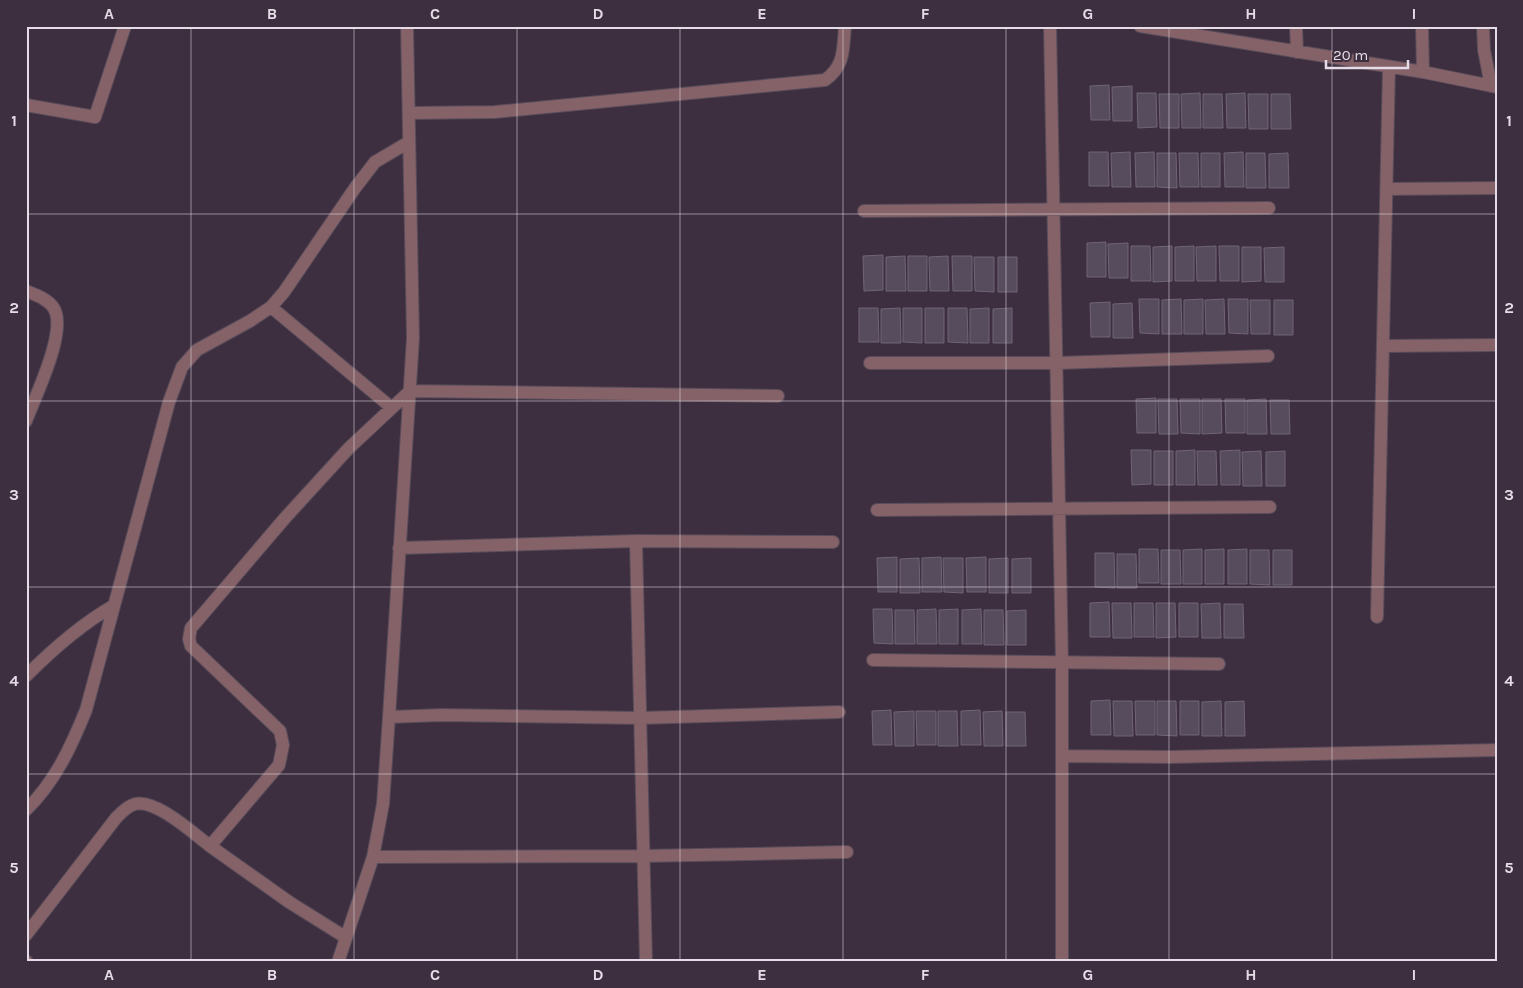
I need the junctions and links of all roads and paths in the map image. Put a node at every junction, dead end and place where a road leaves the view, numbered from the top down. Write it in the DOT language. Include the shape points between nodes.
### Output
graph roads {
  1 [pos="125,26"];
  2 [pos="407,26"];
  3 [pos="845,26"];
  4 [pos="1050,26"];
  5 [pos="1140,26"];
  6 [pos="1296,26"];
  7 [pos="1422,26"];
  8 [pos="1483,26"];
  9 [pos="1297,52"];
  10 [pos="1388,67"];
  11 [pos="1423,72"];
  12 [pos="1494,86"];
  13 [pos="26,105"];
  14 [pos="410,113"];
  15 [pos="410,142"];
  16 [pos="1387,188"];
  17 [pos="1497,188"];
  18 [pos="1270,208"];
  19 [pos="1054,210"];
  20 [pos="864,211"];
  21 [pos="26,291"];
  22 [pos="271,307"];
  23 [pos="1497,345"];
  24 [pos="1384,346"];
  25 [pos="1268,356"];
  26 [pos="870,363"];
  27 [pos="1057,363"];
  28 [pos="410,391"];
  29 [pos="778,396"];
  30 [pos="392,408"];
  31 [pos="26,421"];
  32 [pos="1270,507"];
  33 [pos="1060,508"];
  34 [pos="877,510"];
  35 [pos="636,541"];
  36 [pos="833,542"];
  37 [pos="399,548"];
  38 [pos="113,606"];
  39 [pos="1377,617"];
  40 [pos="873,660"];
  41 [pos="1062,664"];
  42 [pos="1219,664"];
  43 [pos="26,676"];
  44 [pos="839,712"];
  45 [pos="389,717"];
  46 [pos="640,718"];
  47 [pos="1497,750"];
  48 [pos="1062,756"];
  49 [pos="26,810"];
  50 [pos="210,846"];
  51 [pos="847,852"];
  52 [pos="643,856"];
  53 [pos="373,857"];
  54 [pos="26,935"];
  55 [pos="345,937"];
  56 [pos="338,962"];
  57 [pos="646,962"];
  58 [pos="1062,962"];
  1 -- 13 [label="street" via="95,117"];
  2 -- 14 [label="street"];
  3 -- 14 [label="street" via="842,57 836,73 825,80 494,112"];
  4 -- 19 [label="street"];
  5 -- 9 [label="street"];
  6 -- 9 [label="street"];
  7 -- 11 [label="street"];
  8 -- 12 [label="street" via="1484,50"];
  9 -- 10 [label="street"];
  10 -- 11 [label="street"];
  10 -- 16 [label="street"];
  11 -- 12 [label="street"];
  14 -- 15 [label="street"];
  15 -- 22 [label="street" via="375,162"];
  15 -- 28 [label="street" via="413,338"];
  16 -- 17 [label="street"];
  16 -- 24 [label="street"];
  18 -- 19 [label="street"];
  19 -- 20 [label="street"];
  19 -- 27 [label="street"];
  21 -- 31 [label="street" via="41,296 54,307 58,320 57,337"];
  22 -- 30 [label="street"];
  22 -- 38 [label="street" via="197,350 182,367 169,402"];
  23 -- 24 [label="street"];
  24 -- 39 [label="street"];
  25 -- 27 [label="street"];
  26 -- 27 [label="street"];
  27 -- 33 [label="street"];
  28 -- 29 [label="street"];
  28 -- 30 [label="street"];
  28 -- 37 [label="street"];
  30 -- 50 [label="street" via="314,486 191,628 189,639 192,646 280,731 284,745 279,764"];
  32 -- 33 [label="street"];
  33 -- 34 [label="street"];
  33 -- 41 [label="street"];
  35 -- 36 [label="street"];
  35 -- 37 [label="street"];
  35 -- 46 [label="street"];
  37 -- 45 [label="street"];
  38 -- 43 [label="street" via="55,647"];
  38 -- 49 [label="street" via="86,710 70,749 41,795"];
  40 -- 41 [label="street"];
  41 -- 42 [label="street"];
  41 -- 48 [label="street"];
  44 -- 46 [label="street"];
  45 -- 46 [label="street"];
  45 -- 53 [label="street" via="383,804"];
  46 -- 52 [label="street"];
  47 -- 48 [label="street" via="1171,758"];
  48 -- 58 [label="street"];
  50 -- 54 [label="street" via="156,807 133,804 116,818"];
  50 -- 55 [label="street"];
  51 -- 52 [label="street"];
  52 -- 53 [label="street"];
  52 -- 57 [label="street"];
  53 -- 55 [label="street"];
  55 -- 56 [label="street"];
}
